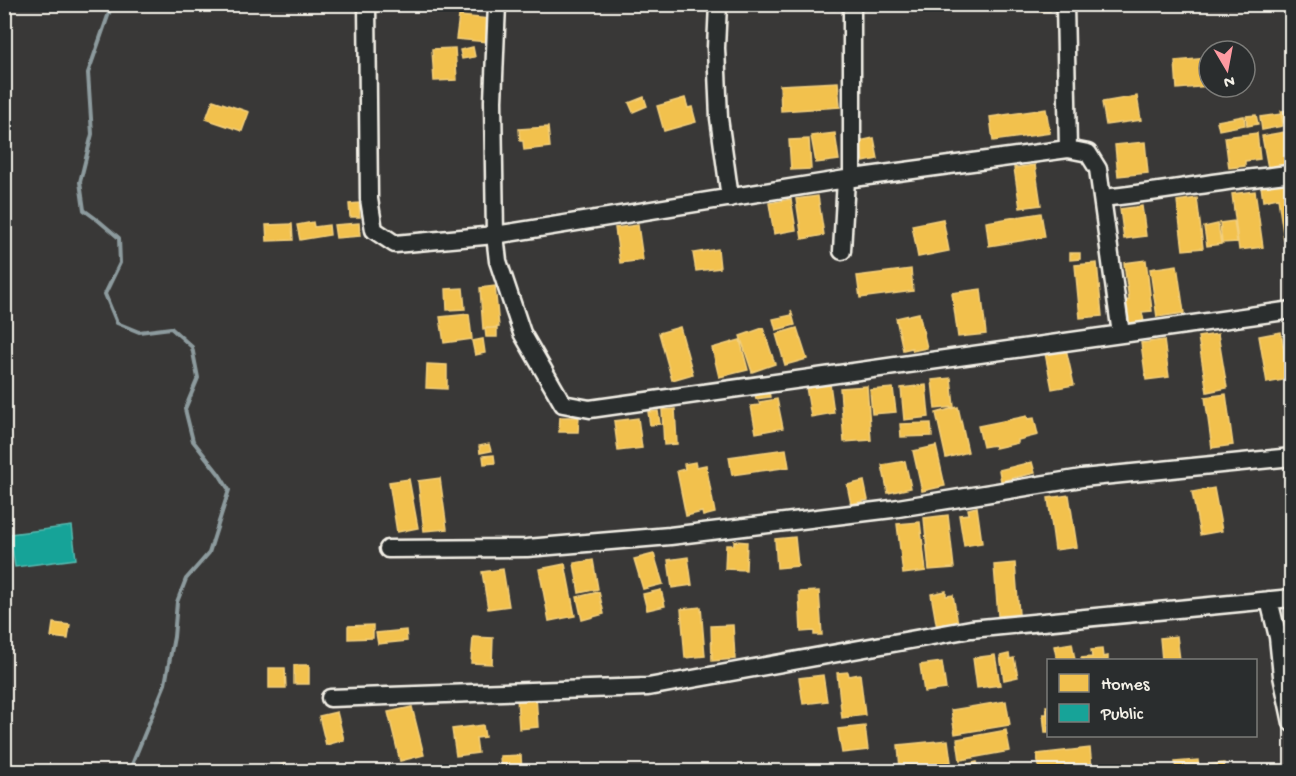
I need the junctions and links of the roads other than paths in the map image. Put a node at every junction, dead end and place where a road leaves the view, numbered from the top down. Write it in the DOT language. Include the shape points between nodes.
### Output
graph roads {
  1 [pos="367,4"];
  2 [pos="496,4"];
  3 [pos="718,4"];
  4 [pos="852,4"];
  5 [pos="1065,4"];
  6 [pos="1068,149"];
  7 [pos="1292,173"];
  8 [pos="849,178"];
  9 [pos="730,198"];
  10 [pos="1102,198"];
  11 [pos="495,236"];
  12 [pos="842,251"];
  13 [pos="1292,310"];
  14 [pos="1121,334"];
  15 [pos="1292,457"];
  16 [pos="388,549"];
  17 [pos="1292,598"];
  18 [pos="1269,600"];
  19 [pos="330,698"];
  20 [pos="1292,723"];
  1 -- 11 [label="street" via="369,199 374,230 395,244"];
  2 -- 11 [label="street"];
  3 -- 9 [label="street" via="719,118"];
  4 -- 8 [label="street"];
  5 -- 6 [label="street"];
  6 -- 8 [label="street"];
  6 -- 10 [label="street" via="1088,153 1098,169"];
  7 -- 10 [label="street"];
  8 -- 9 [label="street"];
  8 -- 12 [label="street"];
  9 -- 11 [label="street"];
  10 -- 14 [label="street"];
  11 -- 14 [label="street" via="498,261 522,333 563,404 590,409"];
  13 -- 14 [label="street"];
  15 -- 16 [label="street" via="1082,478 892,509 670,536 527,548"];
  17 -- 18 [label="street"];
  18 -- 19 [label="street" via="971,629 648,687"];
  18 -- 20 [label="street"];
}
